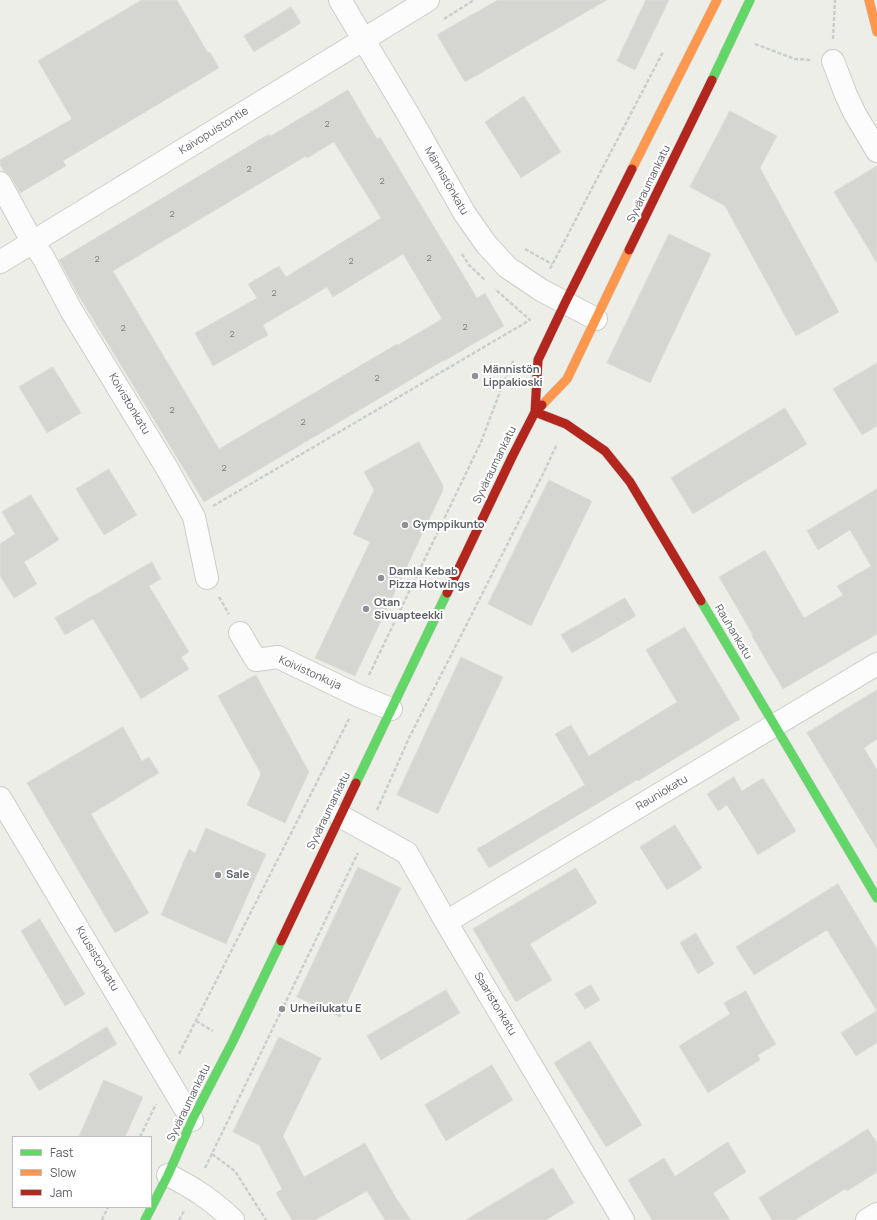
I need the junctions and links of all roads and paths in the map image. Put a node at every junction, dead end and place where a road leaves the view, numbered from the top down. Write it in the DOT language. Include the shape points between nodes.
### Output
graph roads {
  1 [pos="340,0"];
  2 [pos="428,0"];
  3 [pos="718,0"];
  4 [pos="750,0"];
  5 [pos="835,0"];
  6 [pos="869,0"];
  7 [pos="877,32"];
  8 [pos="364,39"];
  9 [pos="753,43"];
  10 [pos="666,45"];
  11 [pos="833,61"];
  12 [pos="877,151"];
  13 [pos="0,183"];
  14 [pos="33,243"];
  15 [pos="0,262"];
  16 [pos="552,264"];
  17 [pos="469,265"];
  18 [pos="487,282"];
  19 [pos="493,287"];
  20 [pos="565,303"];
  21 [pos="596,319"];
  22 [pos="535,412"];
  23 [pos="194,517"];
  24 [pos="208,578"];
  25 [pos="240,633"];
  26 [pos="877,664"];
  27 [pos="391,709"];
  28 [pos="774,726"];
  29 [pos="0,798"];
  30 [pos="380,803"];
  31 [pos="340,816"];
  32 [pos="368,831"];
  33 [pos="877,898"];
  34 [pos="446,922"];
  35 [pos="149,1117"];
  36 [pos="192,1120"];
  37 [pos="140,1136"];
  38 [pos="212,1154"];
  39 [pos="168,1175"];
  40 [pos="195,1189"];
  41 [pos="152,1206"];
  42 [pos="108,1208"];
  43 [pos="151,1208"];
  44 [pos="877,1214"];
  45 [pos="102,1220"];
  46 [pos="145,1220"];
  47 [pos="179,1220"];
  48 [pos="233,1220"];
  49 [pos="266,1220"];
  50 [pos="623,1220"];
  51 [pos="867,1220"];
  1 -- 8 [label="street, Männistönkatu"];
  2 -- 8 [label="street, Kaivopuistontie"];
  3 -- 20 [label="main road, Syväraumankatu"];
  4 -- 21 [label="main road, Syväraumankatu"];
  5 -- 11 [label="path"];
  6 -- 7 [label="main road"];
  8 -- 14 [label="street, Kaivopuistontie"];
  8 -- 20 [label="street, Männistönkatu" via="464,214 486,244 507,267"];
  9 -- 11 [label="path" via="795,59"];
  10 -- 16 [label="path"];
  11 -- 12 [label="street" via="855,114"];
  13 -- 14 [label="street, Koivistonkatu"];
  14 -- 15 [label="street, Kaivopuistontie"];
  14 -- 23 [label="street, Koivistonkatu"];
  17 -- 18 [label="path"];
  19 -- 23 [label="path" via="530,320"];
  20 -- 21 [label="street, Männistönkatu"];
  20 -- 22 [label="main road, Syväraumankatu" via="538,360"];
  21 -- 22 [label="main road, Syväraumankatu" via="567,379"];
  22 -- 27 [label="main road, Syväraumankatu"];
  22 -- 28 [label="main road, Rauhankatu" via="566,424 605,451 630,482"];
  23 -- 24 [label="street, Koivistonkatu"];
  24 -- 25 [label="path"];
  25 -- 27 [label="street, Koivistonkuja" via="256,660 278,656"];
  26 -- 28 [label="street, Rauniokatu"];
  27 -- 31 [label="main road, Syväraumankatu"];
  28 -- 33 [label="main road, Rauhankatu"];
  28 -- 34 [label="street, Rauniokatu"];
  29 -- 36 [label="street, Kuusistonkatu"];
  30 -- 32 [label="path"];
  31 -- 32 [label="street, Saaristonkatu"];
  31 -- 36 [label="main road, Syväraumankatu" via="233,1041"];
  32 -- 34 [label="street, Saaristonkatu" via="407,853"];
  32 -- 38 [label="path"];
  34 -- 50 [label="street, Saaristonkatu"];
  35 -- 37 [label="path"];
  36 -- 39 [label="main road, Syväraumankatu"];
  38 -- 40 [label="path"];
  38 -- 49 [label="path" via="235,1171"];
  39 -- 40 [label="street"];
  39 -- 41 [label="main road, Syväraumankatu"];
  40 -- 47 [label="path"];
  40 -- 48 [label="street"];
  42 -- 45 [label="path"];
  43 -- 46 [label="main road, Syväraumankatu"];
  44 -- 51 [label="street"];
}
